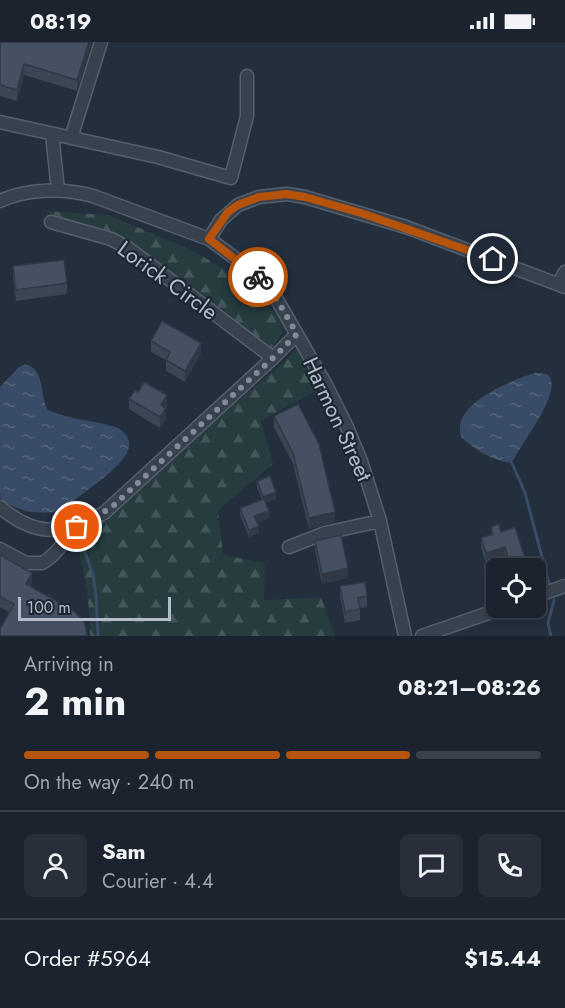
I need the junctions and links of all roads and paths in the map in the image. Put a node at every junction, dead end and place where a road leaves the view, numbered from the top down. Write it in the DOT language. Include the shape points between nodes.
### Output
graph roads {
  1 [pos="101,42"];
  2 [pos="247,76"];
  3 [pos="0,122"];
  4 [pos="52,134"];
  5 [pos="71,138"];
  6 [pos="58,190"];
  7 [pos="0,201"];
  8 [pos="51,222"];
  9 [pos="209,239"];
  10 [pos="565,272"];
  11 [pos="561,285"];
  12 [pos="297,334"];
  13 [pos="273,358"];
  14 [pos="0,507"];
  15 [pos="380,521"];
  16 [pos="68,529"];
  17 [pos="289,547"];
  18 [pos="0,549"];
  19 [pos="565,586"];
  20 [pos="546,593"];
  21 [pos="486,614"];
  22 [pos="405,636"];
  23 [pos="422,636"];
  1 -- 5 [label="street"];
  2 -- 5 [label="street" via="248,117 231,178"];
  3 -- 4 [label="street"];
  4 -- 5 [label="street"];
  4 -- 6 [label="street"];
  6 -- 7 [label="street, Harmon Street"];
  6 -- 9 [label="street, Harmon Street" via="93,195"];
  8 -- 13 [label="street, Lorick Circle" via="111,239 128,248"];
  9 -- 11 [label="street" via="228,212 238,205 259,197 286,194 395,224"];
  9 -- 12 [label="street, Harmon Street" via="254,272 276,298"];
  10 -- 11 [label="street"];
  12 -- 13 [label="street"];
  12 -- 15 [label="street, Harmon Street" via="347,427"];
  13 -- 16 [label="street" via="112,507"];
  14 -- 16 [label="street" via="36,528"];
  15 -- 17 [label="street" via="325,533"];
  15 -- 22 [label="street, Harmon Street"];
  16 -- 18 [label="street" via="64,542 42,563 26,563"];
  19 -- 20 [label="street"];
  21 -- 23 [label="street"];
}
